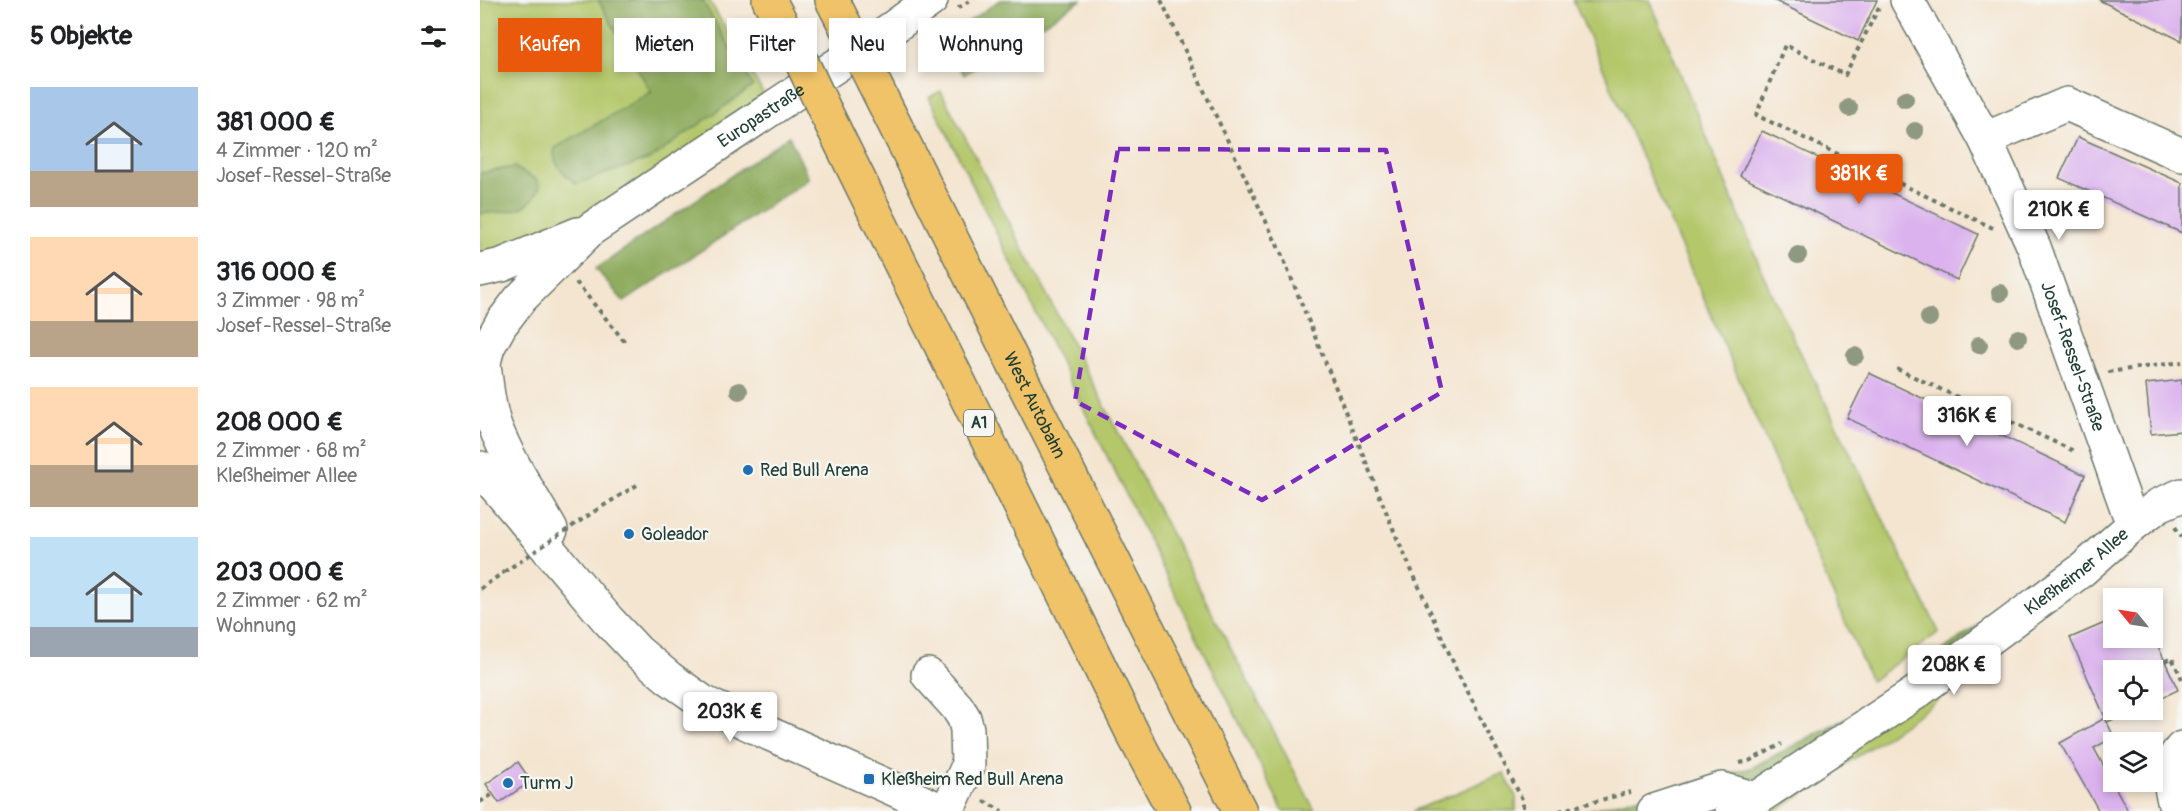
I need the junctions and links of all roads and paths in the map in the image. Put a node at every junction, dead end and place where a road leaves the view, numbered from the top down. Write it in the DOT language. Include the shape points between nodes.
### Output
graph roads {
  1 [pos="769,0"];
  2 [pos="971,0"];
  3 [pos="1161,0"];
  4 [pos="1883,0"];
  5 [pos="1907,0"];
  6 [pos="941,6"];
  7 [pos="838,13"];
  8 [pos="1985,139"];
  9 [pos="2182,155"];
  10 [pos="591,230"];
  11 [pos="2034,247"];
  12 [pos="480,270"];
  13 [pos="571,276"];
  14 [pos="480,316"];
  15 [pos="626,342"];
  16 [pos="2182,362"];
  17 [pos="484,364"];
  18 [pos="1897,369"];
  19 [pos="2080,375"];
  20 [pos="480,468"];
  21 [pos="2113,469"];
  22 [pos="637,484"];
  23 [pos="2182,495"];
  24 [pos="2135,523"];
  25 [pos="567,524"];
  26 [pos="573,534"];
  27 [pos="582,587"];
  28 [pos="480,589"];
  29 [pos="2165,661"];
  30 [pos="928,675"];
  31 [pos="2182,679"];
  32 [pos="1790,740"];
  33 [pos="2182,748"];
  34 [pos="1738,764"];
  35 [pos="493,794"];
  36 [pos="1646,801"];
  37 [pos="480,802"];
  38 [pos="1744,805"];
  39 [pos="945,811"];
  40 [pos="1174,811"];
  41 [pos="1240,811"];
  42 [pos="1523,811"];
  43 [pos="1559,811"];
  44 [pos="2177,811"];
  1 -- 40 [label="highway, A1, bridge"];
  2 -- 6 [label="path"];
  3 -- 42 [label="path" via="1281,253 1396,536 1459,675 1523,801"];
  4 -- 11 [label="path" via="1845,75 1785,45 1756,115"];
  5 -- 8 [label="street, Josef-Ressel-Straße"];
  6 -- 10 [label="street, Europastraße" via="891,29"];
  7 -- 41 [label="highway, West Autobahn, bridge"];
  8 -- 9 [label="street" via="2067,104"];
  8 -- 11 [label="street, Josef-Ressel-Straße"];
  10 -- 12 [label="street, Europastraße"];
  10 -- 17 [label="street, Europastraße" via="520,299 501,324"];
  11 -- 19 [label="street, Josef-Ressel-Straße"];
  13 -- 15 [label="path"];
  14 -- 17 [label="street"];
  16 -- 19 [label="path"];
  17 -- 27 [label="street" via="494,424 504,447"];
  18 -- 21 [label="path"];
  19 -- 21 [label="street, Josef-Ressel-Straße"];
  20 -- 27 [label="street"];
  21 -- 24 [label="street, Josef-Ressel-Straße"];
  22 -- 28 [label="path, bridge"];
  23 -- 24 [label="street, Kleßheimer Allee" via="2159,505"];
  24 -- 38 [label="street, Kleßheimer Allee" via="2082,570 1917,692"];
  25 -- 26 [label="path"];
  27 -- 39 [label="street" via="638,652 703,702"];
  29 -- 31 [label="path" via="2172,658"];
  30 -- 39 [label="street" via="957,707 968,729 968,766"];
  32 -- 34 [label="path"];
  33 -- 44 [label="street" via="2170,770 2170,789"];
  35 -- 37 [label="path"];
  36 -- 38 [label="street" via="1722,789"];
  36 -- 43 [label="path"];
}
